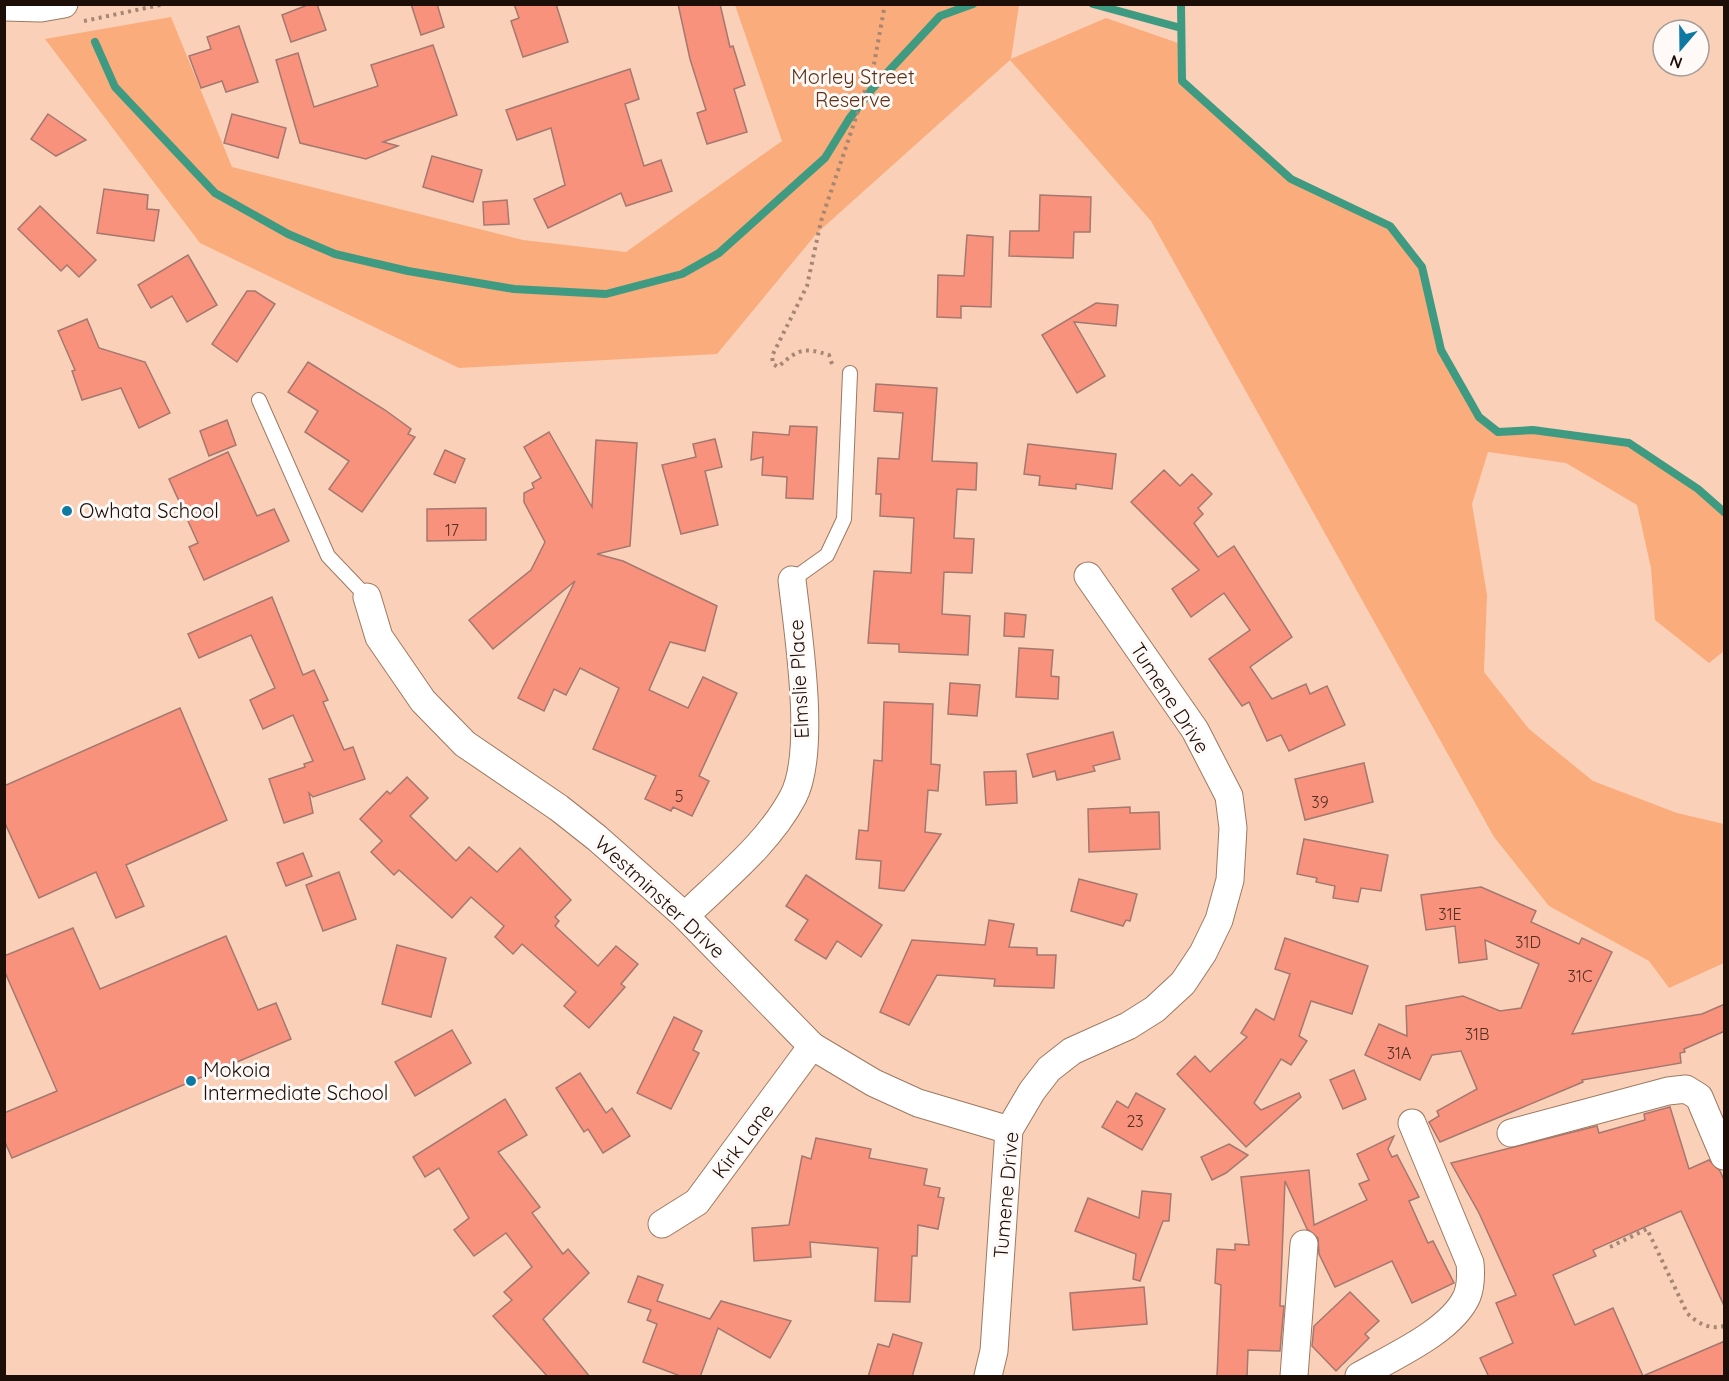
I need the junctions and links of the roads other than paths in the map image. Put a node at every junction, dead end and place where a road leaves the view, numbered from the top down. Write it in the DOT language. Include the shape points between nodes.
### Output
graph roads {
  1 [pos="64,4"];
  2 [pos="4,7"];
  3 [pos="850,373"];
  4 [pos="259,400"];
  5 [pos="1088,576"];
  6 [pos="792,580"];
  7 [pos="367,597"];
  8 [pos="685,916"];
  9 [pos="812,1046"];
  10 [pos="1412,1123"];
  11 [pos="1009,1130"];
  12 [pos="1511,1133"];
  13 [pos="1725,1156"];
  14 [pos="662,1224"];
  15 [pos="1304,1244"];
  16 [pos="988,1377"];
  17 [pos="1294,1377"];
  18 [pos="1359,1377"];
  1 -- 2 [label="street"];
  3 -- 6 [label="lane" via="844,519 827,555"];
  4 -- 7 [label="lane" via="328,556"];
  5 -- 11 [label="street, Tumene Drive" via="1195,730 1229,796 1233,828 1230,880 1219,920 1183,983 1155,1009 1072,1051 1049,1069"];
  6 -- 8 [label="street, Elmslie Place" via="804,756 794,796 766,836"];
  7 -- 8 [label="street, Westminster Drive" via="379,637 423,701 465,744 559,808"];
  8 -- 9 [label="street, Westminster Drive"];
  9 -- 11 [label="street, Westminster Drive" via="874,1083 918,1103"];
  9 -- 14 [label="street, Kirk Lane" via="697,1202"];
  10 -- 18 [label="street" via="1470,1263 1469,1286 1459,1309 1444,1325"];
  11 -- 16 [label="street, Tumene Drive" via="994,1351"];
  12 -- 13 [label="street" via="1686,1089 1699,1097"];
  15 -- 17 [label="street"];
}
